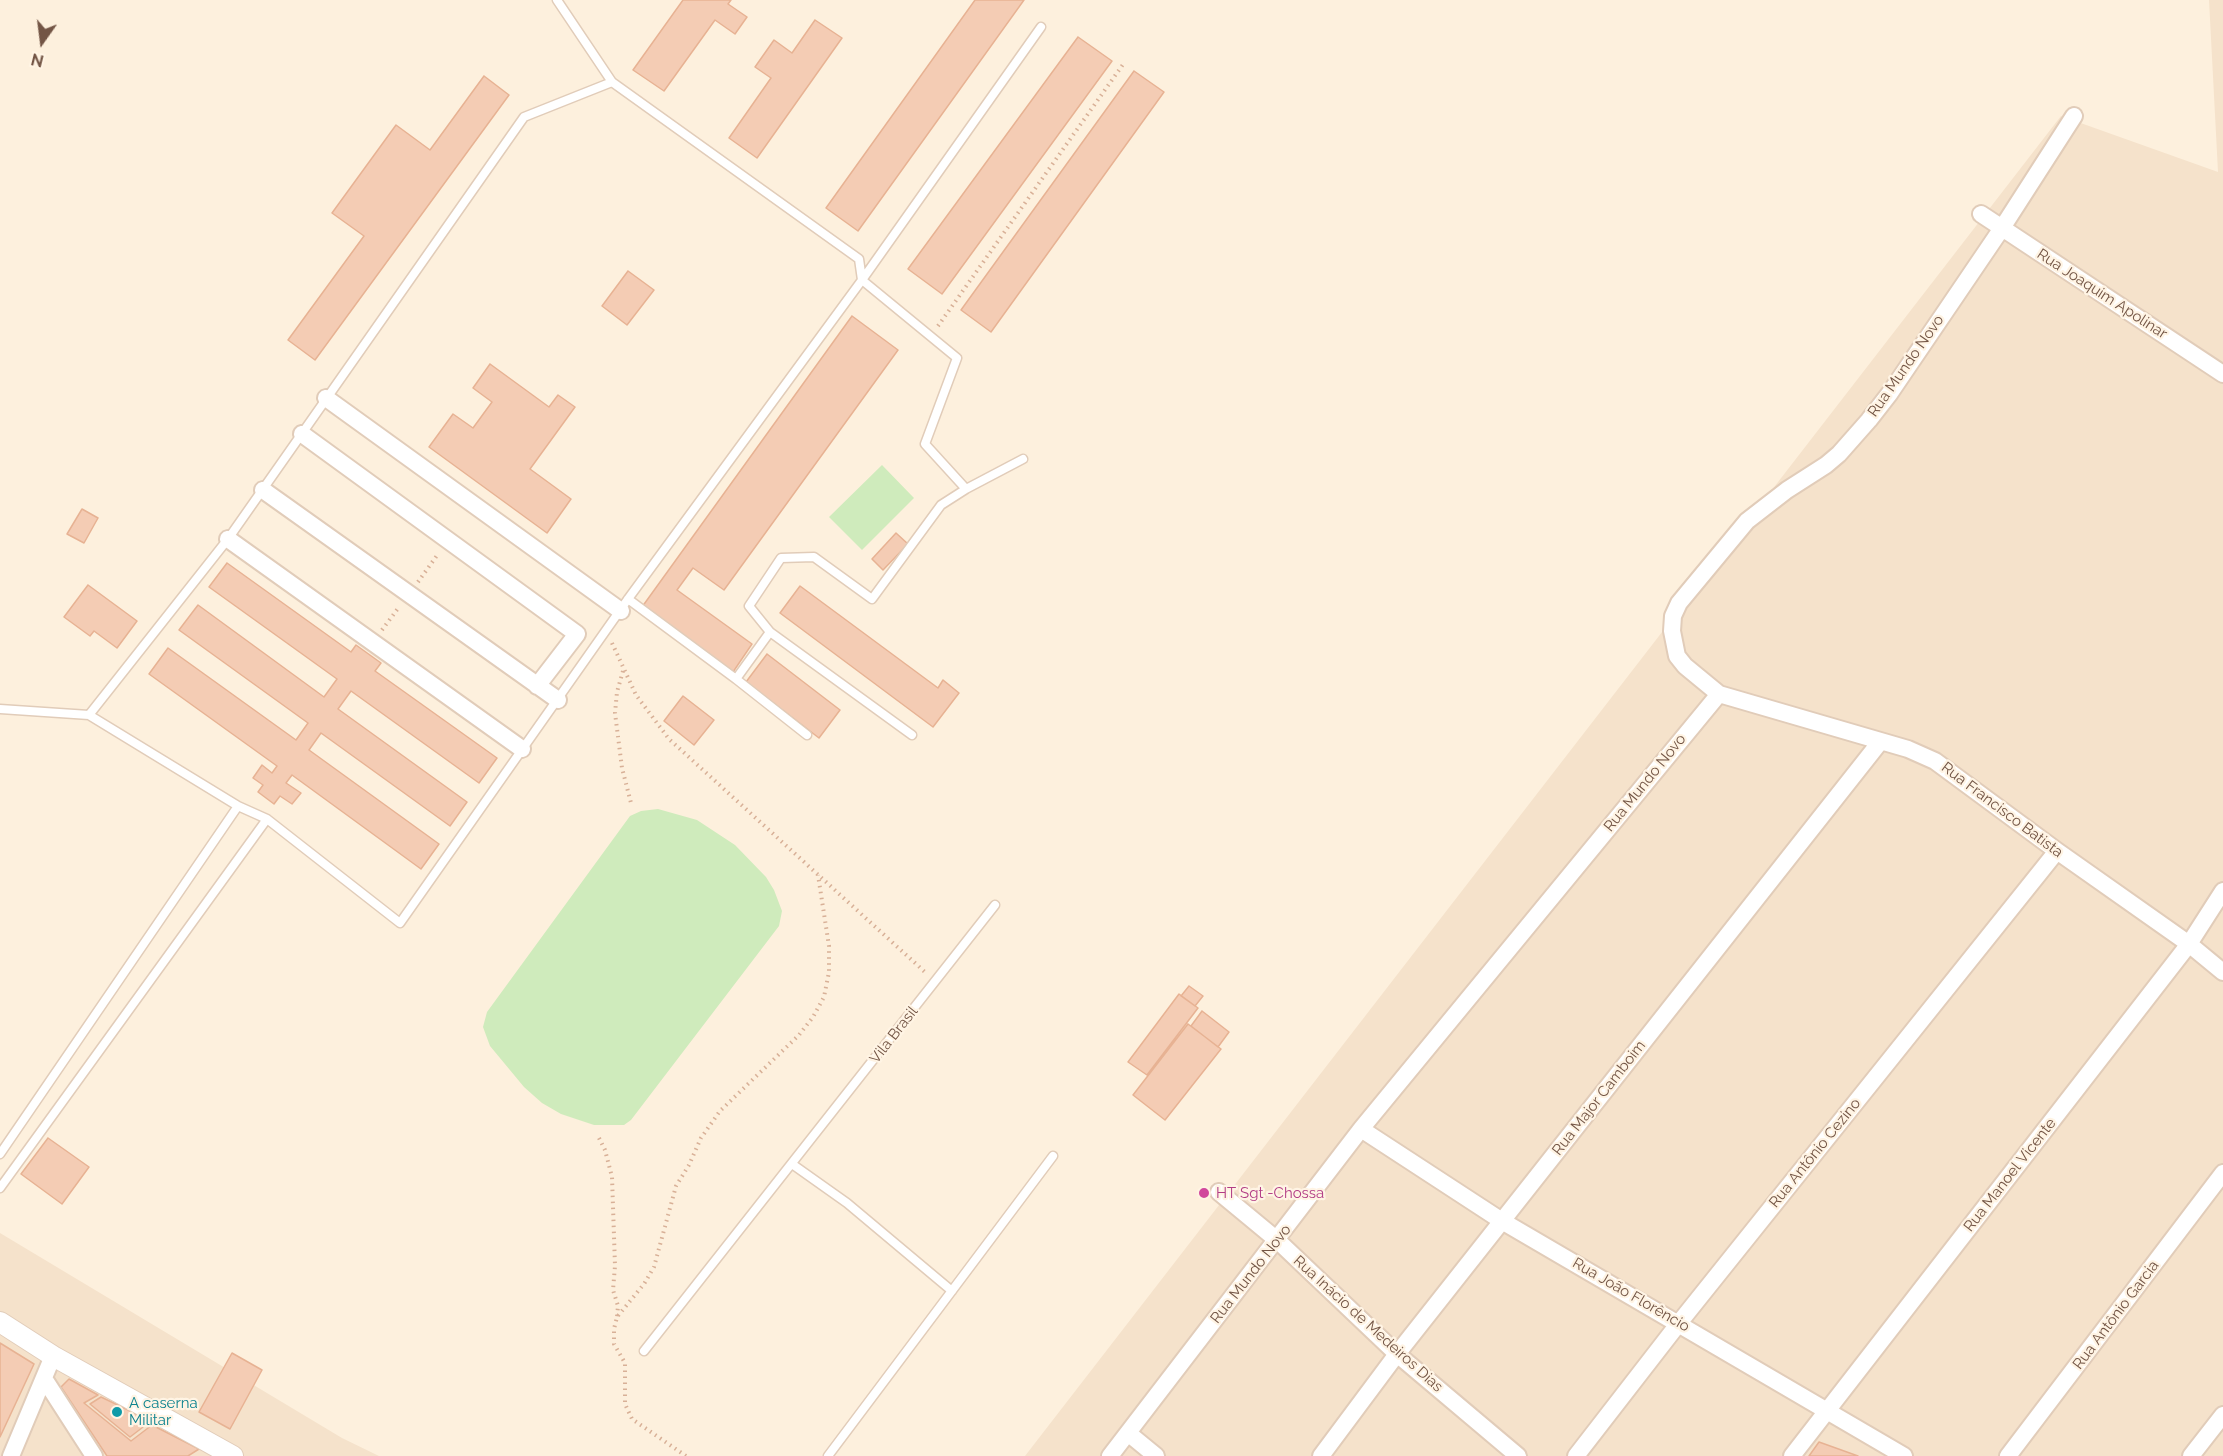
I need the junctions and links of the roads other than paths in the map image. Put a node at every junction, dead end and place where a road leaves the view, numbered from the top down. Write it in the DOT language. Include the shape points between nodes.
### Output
graph roads {
  1 [pos="557,0"];
  2 [pos="1041,27"];
  3 [pos="612,82"];
  4 [pos="2074,116"];
  5 [pos="1981,214"];
  6 [pos="2002,228"];
  7 [pos="862,280"];
  8 [pos="2223,374"];
  9 [pos="326,398"];
  10 [pos="302,434"];
  11 [pos="1023,459"];
  12 [pos="966,489"];
  13 [pos="263,490"];
  14 [pos="228,539"];
  15 [pos="624,605"];
  16 [pos="770,632"];
  17 [pos="736,679"];
  18 [pos="537,686"];
  19 [pos="1719,694"];
  20 [pos="558,700"];
  21 [pos="0,709"];
  22 [pos="89,715"];
  23 [pos="807,735"];
  24 [pos="912,735"];
  25 [pos="1880,742"];
  26 [pos="522,749"];
  27 [pos="238,806"];
  28 [pos="267,819"];
  29 [pos="2057,851"];
  30 [pos="2223,891"];
  31 [pos="995,905"];
  32 [pos="2189,944"];
  33 [pos="2223,972"];
  34 [pos="1361,1129"];
  35 [pos="0,1154"];
  36 [pos="1053,1156"];
  37 [pos="792,1164"];
  38 [pos="2223,1173"];
  39 [pos="0,1188"];
  40 [pos="1219,1192"];
  41 [pos="1502,1221"];
  42 [pos="1277,1240"];
  43 [pos="952,1291"];
  44 [pos="0,1322"];
  45 [pos="1679,1323"];
  46 [pos="644,1351"];
  47 [pos="1397,1354"];
  48 [pos="53,1356"];
  49 [pos="45,1380"];
  50 [pos="1826,1411"];
  51 [pos="2223,1415"];
  52 [pos="1128,1433"];
  53 [pos="11,1456"];
  54 [pos="94,1456"];
  55 [pos="233,1456"];
  56 [pos="828,1456"];
  57 [pos="1110,1456"];
  58 [pos="1156,1456"];
  59 [pos="1321,1456"];
  60 [pos="1518,1456"];
  61 [pos="1576,1456"];
  62 [pos="1792,1456"];
  63 [pos="1904,1456"];
  64 [pos="2008,1456"];
  65 [pos="2191,1456"];
  1 -- 3 [label="lane"];
  2 -- 7 [label="lane"];
  3 -- 7 [label="lane" via="859,259"];
  3 -- 9 [label="lane" via="524,117"];
  4 -- 6 [label="street, Rua Mundo Novo"];
  5 -- 6 [label="street, Rua Joaquim Apolinar"];
  6 -- 8 [label="street, Rua Joaquim Apolinar"];
  6 -- 19 [label="street, Rua Mundo Novo" via="1869,420 1827,465 1747,521 1679,603 1672,631 1677,656"];
  7 -- 12 [label="lane" via="957,358 925,444"];
  7 -- 15 [label="lane"];
  9 -- 10 [label="lane"];
  9 -- 15 [label="street"];
  10 -- 13 [label="lane"];
  10 -- 18 [label="street" via="577,634"];
  11 -- 12 [label="lane"];
  12 -- 16 [label="lane" via="941,505 872,599 814,557 781,558 749,606"];
  13 -- 14 [label="lane"];
  13 -- 18 [label="street"];
  14 -- 22 [label="lane"];
  14 -- 26 [label="street"];
  15 -- 17 [label="lane"];
  15 -- 20 [label="lane"];
  16 -- 17 [label="lane"];
  16 -- 24 [label="lane"];
  17 -- 23 [label="lane"];
  18 -- 20 [label="street"];
  19 -- 25 [label="street, Rua Francisco Batista"];
  19 -- 34 [label="street, Rua Mundo Novo"];
  20 -- 26 [label="lane"];
  21 -- 22 [label="lane"];
  22 -- 27 [label="lane"];
  25 -- 29 [label="street, Rua Francisco Batista" via="1935,761"];
  25 -- 41 [label="street, Rua Major Camboim"];
  26 -- 28 [label="lane" via="400,923"];
  27 -- 28 [label="lane"];
  27 -- 35 [label="lane"];
  28 -- 39 [label="lane"];
  29 -- 32 [label="street, Rua Francisco Batista"];
  29 -- 45 [label="street, Rua Antônio Cezino"];
  30 -- 32 [label="street, Rua Manoel Vicente"];
  31 -- 37 [label="lane, Vila Brasil"];
  32 -- 33 [label="street, Rua Francisco Batista"];
  32 -- 50 [label="street, Rua Manoel Vicente"];
  34 -- 41 [label="street, Rua João Florêncio"];
  34 -- 42 [label="street, Rua Mundo Novo"];
  36 -- 43 [label="lane"];
  37 -- 43 [label="lane" via="847,1203"];
  37 -- 46 [label="lane, Vila Brasil"];
  38 -- 64 [label="street, Rua Antônio Garcia"];
  40 -- 42 [label="street, Rua Inácio de Medeiros Dias"];
  41 -- 45 [label="street, Rua João Florêncio"];
  41 -- 47 [label="street, Rua Major Camboim"];
  42 -- 47 [label="street, Rua Inácio de Medeiros Dias"];
  42 -- 52 [label="street, Rua Mundo Novo"];
  43 -- 56 [label="lane"];
  44 -- 48 [label="street"];
  45 -- 50 [label="street, Rua João Florêncio"];
  45 -- 61 [label="street, Rua Antônio Cezino"];
  47 -- 59 [label="street, Rua Major Camboim"];
  47 -- 60 [label="street, Rua Inácio de Medeiros Dias"];
  48 -- 49 [label="street"];
  48 -- 55 [label="street"];
  49 -- 53 [label="street"];
  49 -- 54 [label="street"];
  50 -- 62 [label="street, Rua Manoel Vicente"];
  50 -- 63 [label="street, Rua João Florêncio"];
  51 -- 65 [label="street"];
  52 -- 57 [label="street, Rua Mundo Novo"];
  52 -- 58 [label="street"];
}
